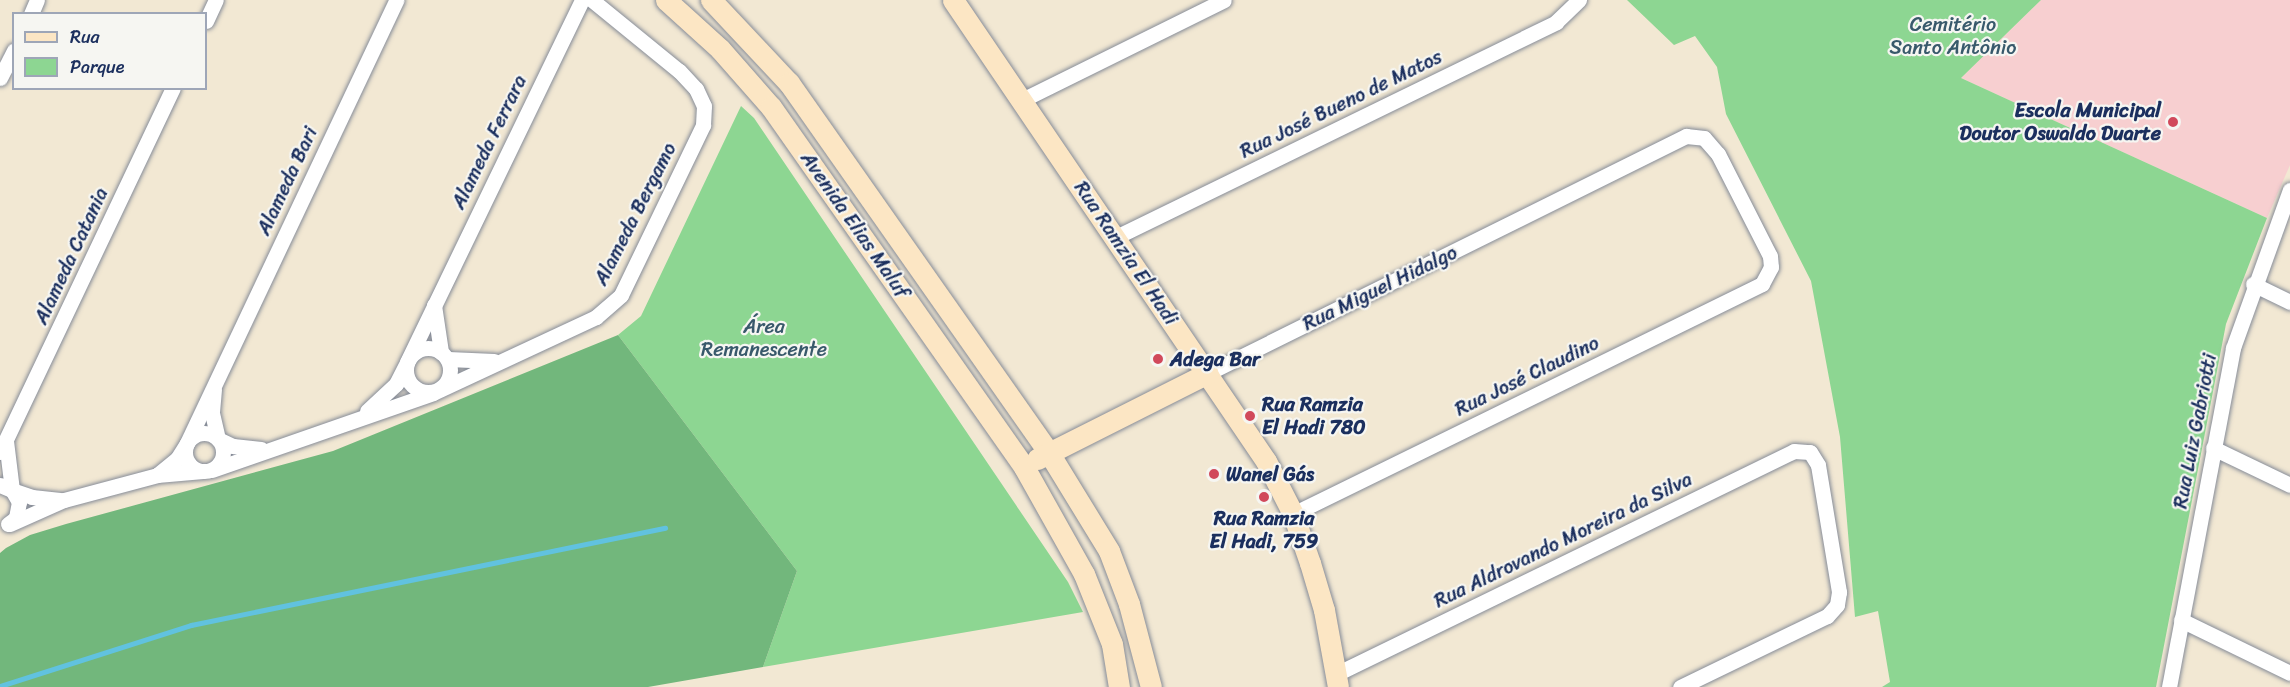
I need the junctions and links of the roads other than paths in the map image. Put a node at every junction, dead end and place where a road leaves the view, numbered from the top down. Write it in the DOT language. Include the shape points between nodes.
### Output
graph roads {
  1 [pos="216,0"];
  2 [pos="396,0"];
  3 [pos="582,0"];
  4 [pos="592,0"];
  5 [pos="666,0"];
  6 [pos="711,0"];
  7 [pos="953,0"];
  8 [pos="1224,0"];
  9 [pos="1579,0"];
  10 [pos="207,19"];
  11 [pos="12,54"];
  12 [pos="0,78"];
  13 [pos="172,90"];
  14 [pos="1022,100"];
  15 [pos="1712,144"];
  16 [pos="2290,190"];
  17 [pos="1116,237"];
  18 [pos="2253,284"];
  19 [pos="434,302"];
  20 [pos="2290,302"];
  21 [pos="444,355"];
  22 [pos="407,362"];
  23 [pos="497,362"];
  24 [pos="1208,373"];
  25 [pos="215,380"];
  26 [pos="433,393"];
  27 [pos="358,419"];
  28 [pos="219,439"];
  29 [pos="187,443"];
  30 [pos="3,446"];
  31 [pos="2213,448"];
  32 [pos="268,449"];
  33 [pos="1049,453"];
  34 [pos="1023,466"];
  35 [pos="208,471"];
  36 [pos="157,475"];
  37 [pos="2290,485"];
  38 [pos="6,488"];
  39 [pos="63,500"];
  40 [pos="1293,514"];
  41 [pos="3,526"];
  42 [pos="2181,620"];
  43 [pos="2290,673"];
  44 [pos="1337,680"];
  45 [pos="1119,687"];
  46 [pos="1151,687"];
  47 [pos="1680,687"];
  48 [pos="2169,687"];
  1 -- 10 [label="street"];
  2 -- 25 [label="street, Alameda Bari"];
  3 -- 19 [label="street, Alameda Ferrara"];
  4 -- 23 [label="street, Alameda Bergamo" via="696,89 704,106 703,125 621,295 596,317"];
  5 -- 34 [label="street, Avenida Elias Maluf" via="720,49 771,107"];
  6 -- 33 [label="street, Avenida Elias Maluf" via="789,83"];
  7 -- 14 [label="street, Rua Ramzia El Hadi"];
  8 -- 14 [label="street"];
  9 -- 17 [label="street, Rua José Bueno de Matos" via="1556,22"];
  11 -- 12 [label="street"];
  13 -- 30 [label="street, Alameda Catania"];
  14 -- 17 [label="street, Rua Ramzia El Hadi"];
  15 -- 24 [label="street, Rua Miguel Hidalgo" via="1686,136"];
  15 -- 40 [label="street, Rua José Claudino" via="1772,267 1762,284"];
  16 -- 18 [label="street, Rua Luiz Gabriotti"];
  17 -- 24 [label="street, Rua Ramzia El Hadi"];
  18 -- 20 [label="street"];
  18 -- 31 [label="street, Rua Luiz Gabriotti" via="2233,348"];
  19 -- 21 [label="street"];
  19 -- 22 [label="street, Alameda Ferrara"];
  21 -- 22 [label="street" via="422,349"];
  21 -- 23 [label="street, Alameda Bergamo"];
  21 -- 26 [label="street" via="449,378"];
  22 -- 26 [label="street" via="409,382 416,389"];
  22 -- 27 [label="street, Alameda Bergamo" via="382,399"];
  23 -- 26 [label="street, Alameda Bergamo"];
  24 -- 33 [label="street, Rua Miguel Hidalgo"];
  24 -- 40 [label="street, Rua Ramzia El Hadi" via="1266,461"];
  25 -- 28 [label="street, Alameda Bari" via="212,413"];
  25 -- 29 [label="street, Alameda Bari"];
  26 -- 27 [label="street, Alameda Bergamo"];
  27 -- 32 [label="street, Alameda Bergamo"];
  28 -- 29 [label="street" via="199,433"];
  28 -- 32 [label="street, Alameda Bergamo" via="245,448"];
  28 -- 35 [label="street" via="223,458"];
  29 -- 35 [label="street" via="187,461"];
  29 -- 36 [label="street, Alameda Bergamo" via="177,459"];
  30 -- 38 [label="street, Alameda Catania"];
  31 -- 37 [label="street"];
  31 -- 42 [label="street, Rua Luiz Gabriotti"];
  32 -- 35 [label="street, Alameda Bergamo"];
  33 -- 34 [label="street"];
  33 -- 46 [label="street, Avenida Elias Maluf" via="1109,551 1129,604"];
  34 -- 45 [label="street, Avenida Elias Maluf" via="1084,574 1112,645"];
  35 -- 36 [label="street, Alameda Bergamo"];
  36 -- 39 [label="street, Alameda Bergamo"];
  38 -- 39 [label="street, Alameda Bergamo" via="32,497"];
  38 -- 41 [label="street, Alameda Catania" via="19,511"];
  39 -- 41 [label="street, Alameda Bergamo"];
  40 -- 44 [label="street, Rua Ramzia El Hadi" via="1324,610"];
  42 -- 43 [label="street"];
  42 -- 48 [label="street, Rua Luiz Gabriotti"];
  44 -- 47 [label="street, Rua Aldrovando Moreira da Silva" via="1794,451 1810,452 1818,465 1838,605 1827,616"];
}
